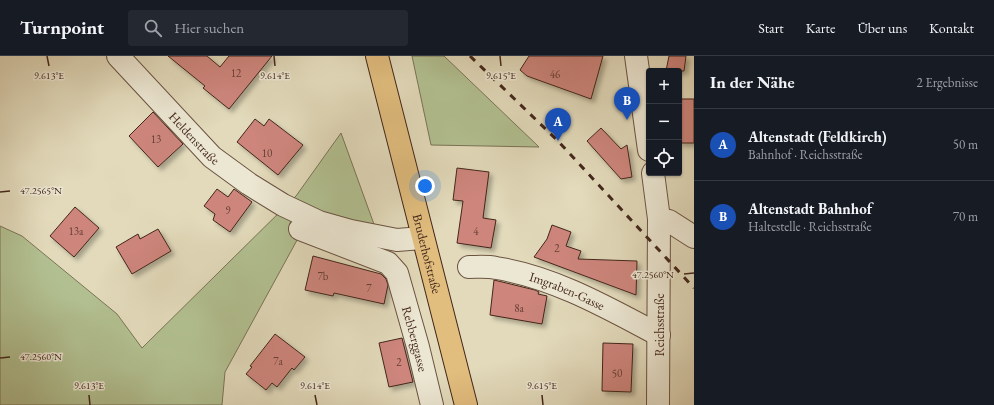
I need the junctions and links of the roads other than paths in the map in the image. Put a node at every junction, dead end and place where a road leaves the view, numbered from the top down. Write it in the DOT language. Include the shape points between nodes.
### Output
graph roads {
  1 [pos="118,56"];
  2 [pos="377,56"];
  3 [pos="636,56"];
  4 [pos="648,140"];
  5 [pos="653,176"];
  6 [pos="283,205"];
  7 [pos="659,219"];
  8 [pos="694,237"];
  9 [pos="422,238"];
  10 [pos="469,267"];
  11 [pos="659,335"];
  12 [pos="432,405"];
  13 [pos="466,405"];
  14 [pos="658,405"];
  1 -- 6 [label="street, Heldenstraße" via="212,157"];
  2 -- 9 [label="main road, Bruderhofstraße"];
  3 -- 4 [label="street"];
  5 -- 7 [label="street, Reichsstraße"];
  6 -- 9 [label="street, Heldenstraße" via="319,222 350,231 397,240"];
  6 -- 12 [label="street, Rebberggasse" via="282,214 302,231 388,263 397,273"];
  7 -- 8 [label="street" via="669,221"];
  7 -- 11 [label="street, Reichsstraße"];
  9 -- 13 [label="main road, Bruderhofstraße"];
  10 -- 11 [label="street, Imgraben-Gasse" via="495,267 536,277 589,298"];
  11 -- 14 [label="street, Reichsstraße"];
}
